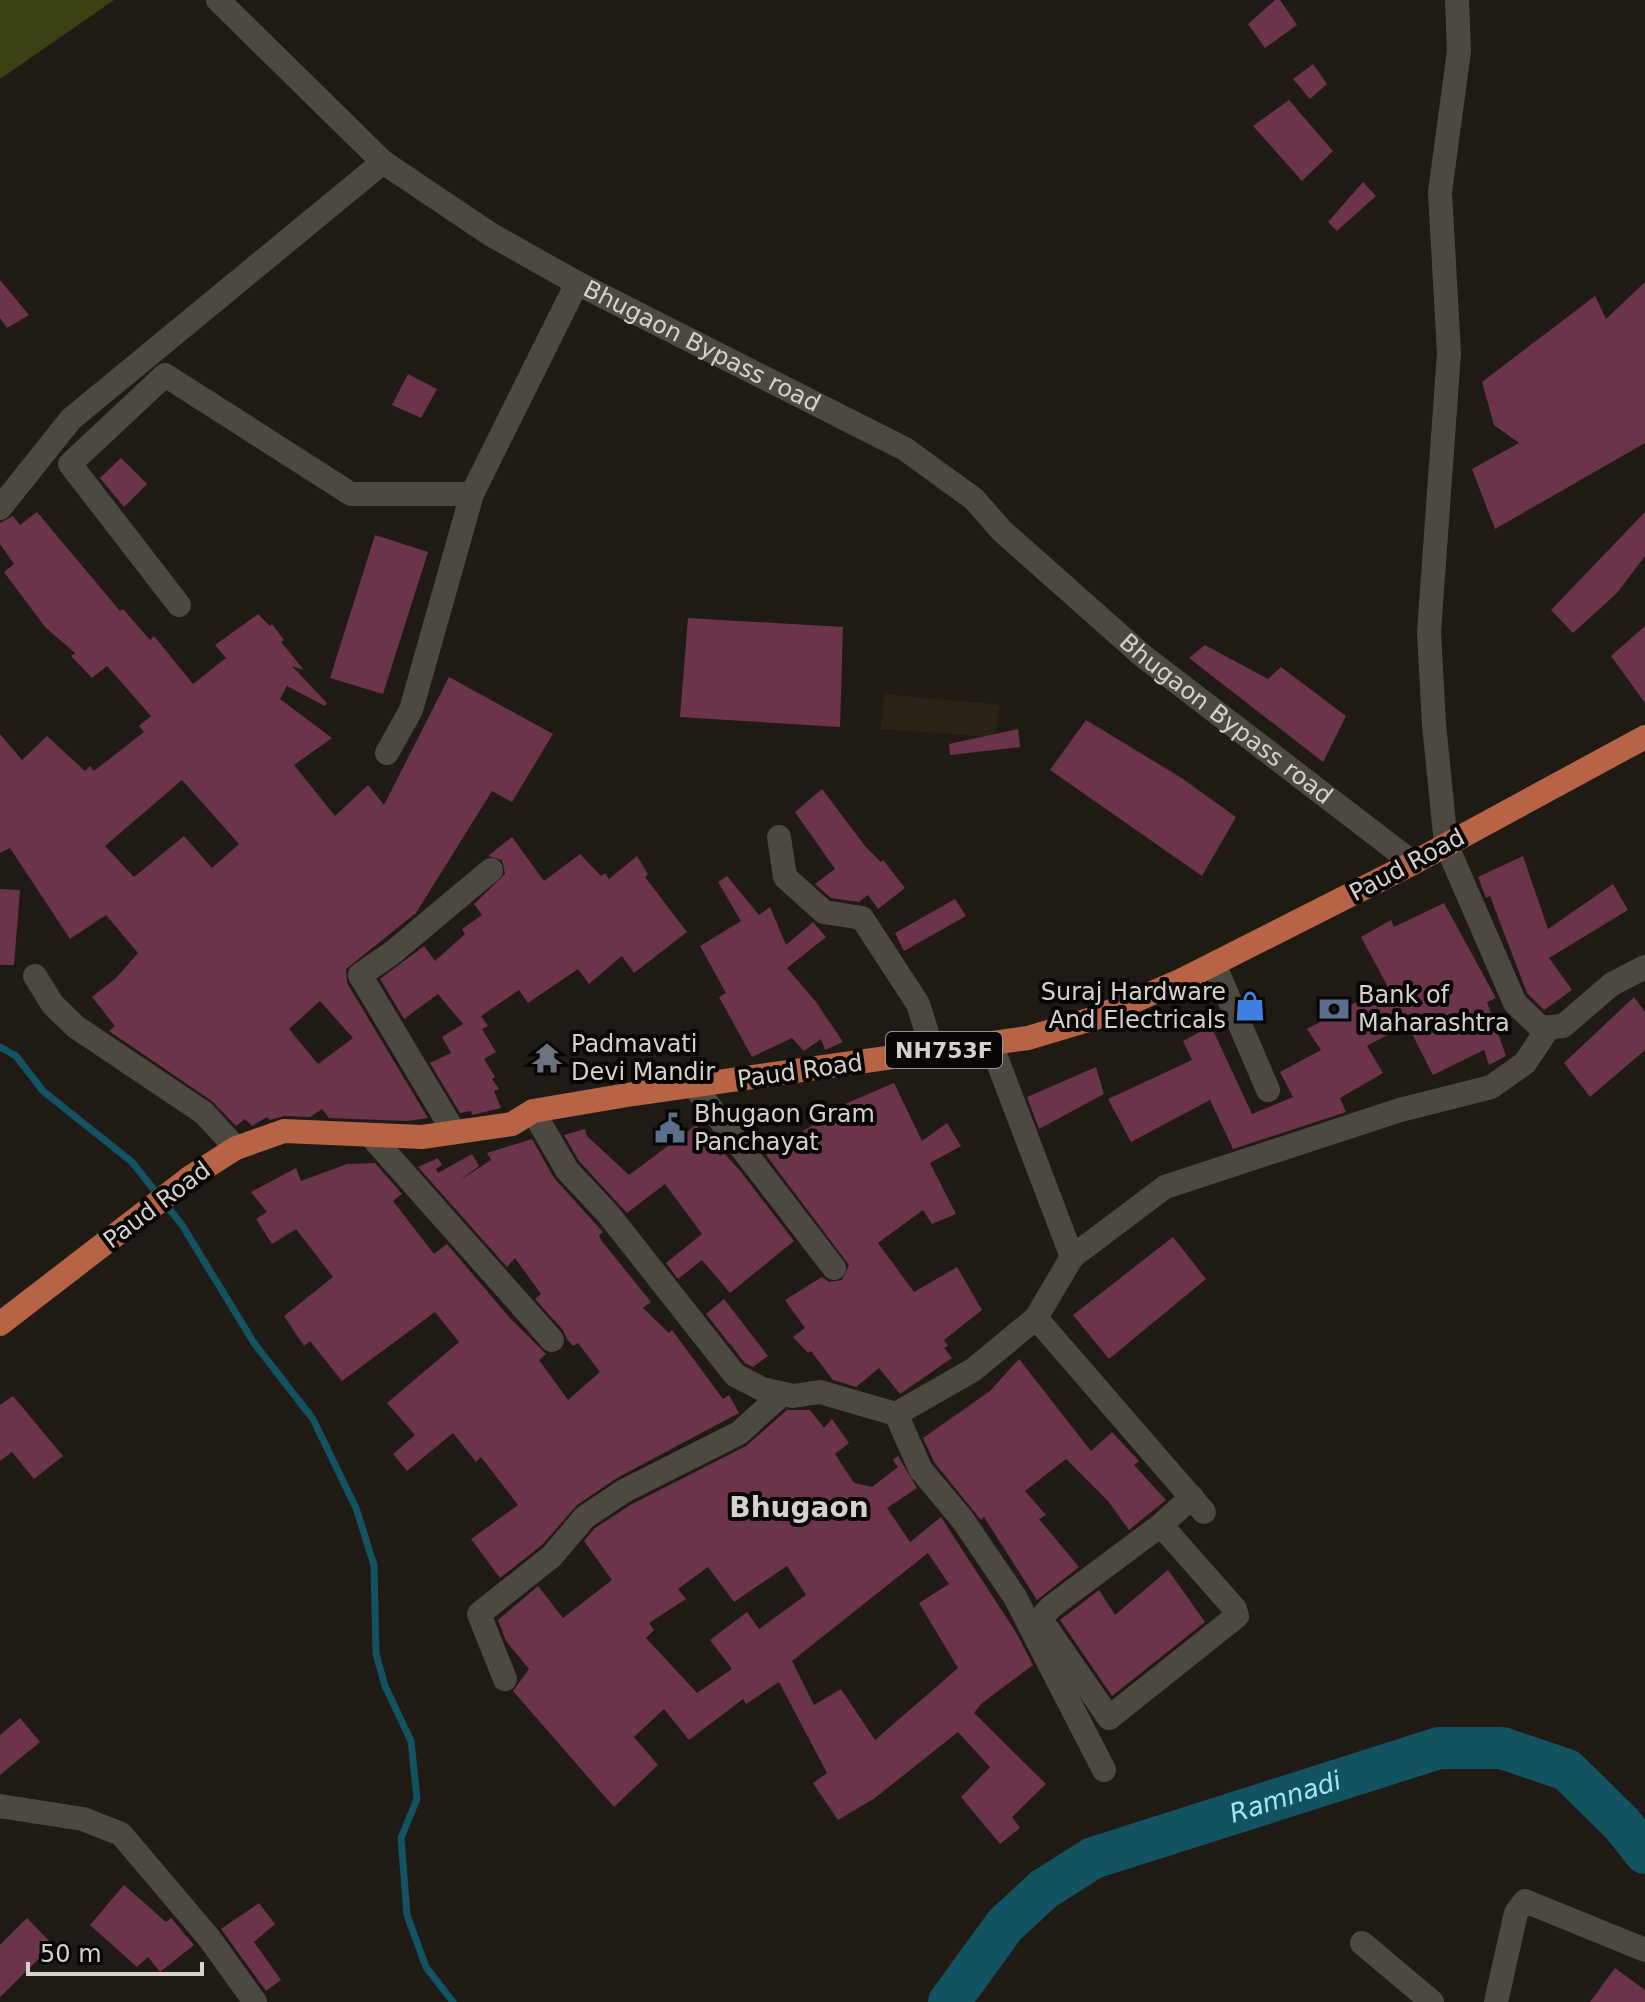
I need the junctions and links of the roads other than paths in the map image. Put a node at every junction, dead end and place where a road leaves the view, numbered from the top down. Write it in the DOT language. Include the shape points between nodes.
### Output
graph roads {
  1 [pos="218,0"];
  2 [pos="1457,0"];
  3 [pos="383,162"];
  4 [pos="577,283"];
  5 [pos="472,494"];
  6 [pos="0,508"];
  7 [pos="179,605"];
  8 [pos="1645,737"];
  9 [pos="387,753"];
  10 [pos="779,837"];
  11 [pos="1446,844"];
  12 [pos="1413,863"];
  13 [pos="491,870"];
  14 [pos="1214,964"];
  15 [pos="1645,967"];
  16 [pos="35,976"];
  17 [pos="1549,1027"];
  18 [pos="991,1044"];
  19 [pos="933,1052"];
  20 [pos="694,1086"];
  21 [pos="1268,1090"];
  22 [pos="533,1111"];
  23 [pos="454,1132"];
  24 [pos="371,1136"];
  25 [pos="236,1148"];
  26 [pos="1072,1257"];
  27 [pos="834,1268"];
  28 [pos="1036,1318"];
  29 [pos="0,1324"];
  30 [pos="552,1340"];
  31 [pos="782,1394"];
  32 [pos="896,1414"];
  33 [pos="1161,1525"];
  34 [pos="505,1679"];
  35 [pos="1104,1770"];
  36 [pos="0,1806"];
  37 [pos="1362,1943"];
  38 [pos="1645,1950"];
  39 [pos="255,2002"];
  40 [pos="1432,2002"];
  41 [pos="1496,2002"];
  1 -- 3 [label="street, Bhugaon Bypass road"];
  2 -- 11 [label="street" via="1459,51 1440,192 1449,353 1429,632"];
  3 -- 4 [label="street, Bhugaon Bypass road" via="490,234"];
  3 -- 6 [label="street" via="71,419"];
  4 -- 5 [label="street"];
  4 -- 12 [label="street, Bhugaon Bypass road" via="905,449 974,499 1002,531 1143,656"];
  5 -- 7 [label="street" via="351,494 165,375 70,464"];
  5 -- 9 [label="street" via="411,710"];
  8 -- 11 [label="main road, Paud Road / NH753F"];
  10 -- 19 [label="street" via="785,877 824,912 862,918 918,1004"];
  11 -- 12 [label="main road, Paud Road / NH753F"];
  11 -- 17 [label="street" via="1515,1003 1541,1028"];
  12 -- 14 [label="main road, Paud Road / NH753F"];
  13 -- 23 [label="street" via="360,975"];
  14 -- 18 [label="main road, Paud Road / NH753F" via="1095,1018"];
  14 -- 21 [label="street"];
  15 -- 17 [label="street" via="1612,984 1563,1026"];
  16 -- 25 [label="street" via="53,1005 76,1027 204,1113"];
  17 -- 26 [label="street" via="1525,1063 1491,1087 1400,1110 1165,1187"];
  18 -- 19 [label="main road, Paud Road / NH753F"];
  18 -- 26 [label="street"];
  19 -- 20 [label="main road, Paud Road / NH753F"];
  20 -- 22 [label="main road, Paud Road / NH753F"];
  20 -- 27 [label="street"];
  22 -- 23 [label="main road, Paud Road / NH753F" via="512,1124"];
  22 -- 31 [label="street" via="567,1170 735,1375"];
  23 -- 24 [label="main road, Paud Road / NH753F"];
  24 -- 25 [label="main road, Paud Road / NH753F" via="284,1131"];
  24 -- 30 [label="street"];
  25 -- 29 [label="main road, Paud Road / NH753F"];
  26 -- 28 [label="street"];
  28 -- 32 [label="street" via="973,1370"];
  28 -- 33 [label="street" via="1198,1504"];
  31 -- 32 [label="street" via="820,1392"];
  31 -- 34 [label="street" via="739,1433 624,1491 585,1517 552,1556 479,1614"];
  32 -- 35 [label="street" via="921,1470 1015,1597"];
  33 -- 33 [label="street" via="1044,1615 1044,1624 1109,1718 1237,1616"];
  36 -- 39 [label="street" via="83,1819 121,1834"];
  37 -- 40 [label="street"];
  38 -- 41 [label="street" via="1525,1901 1516,1913"];
}
